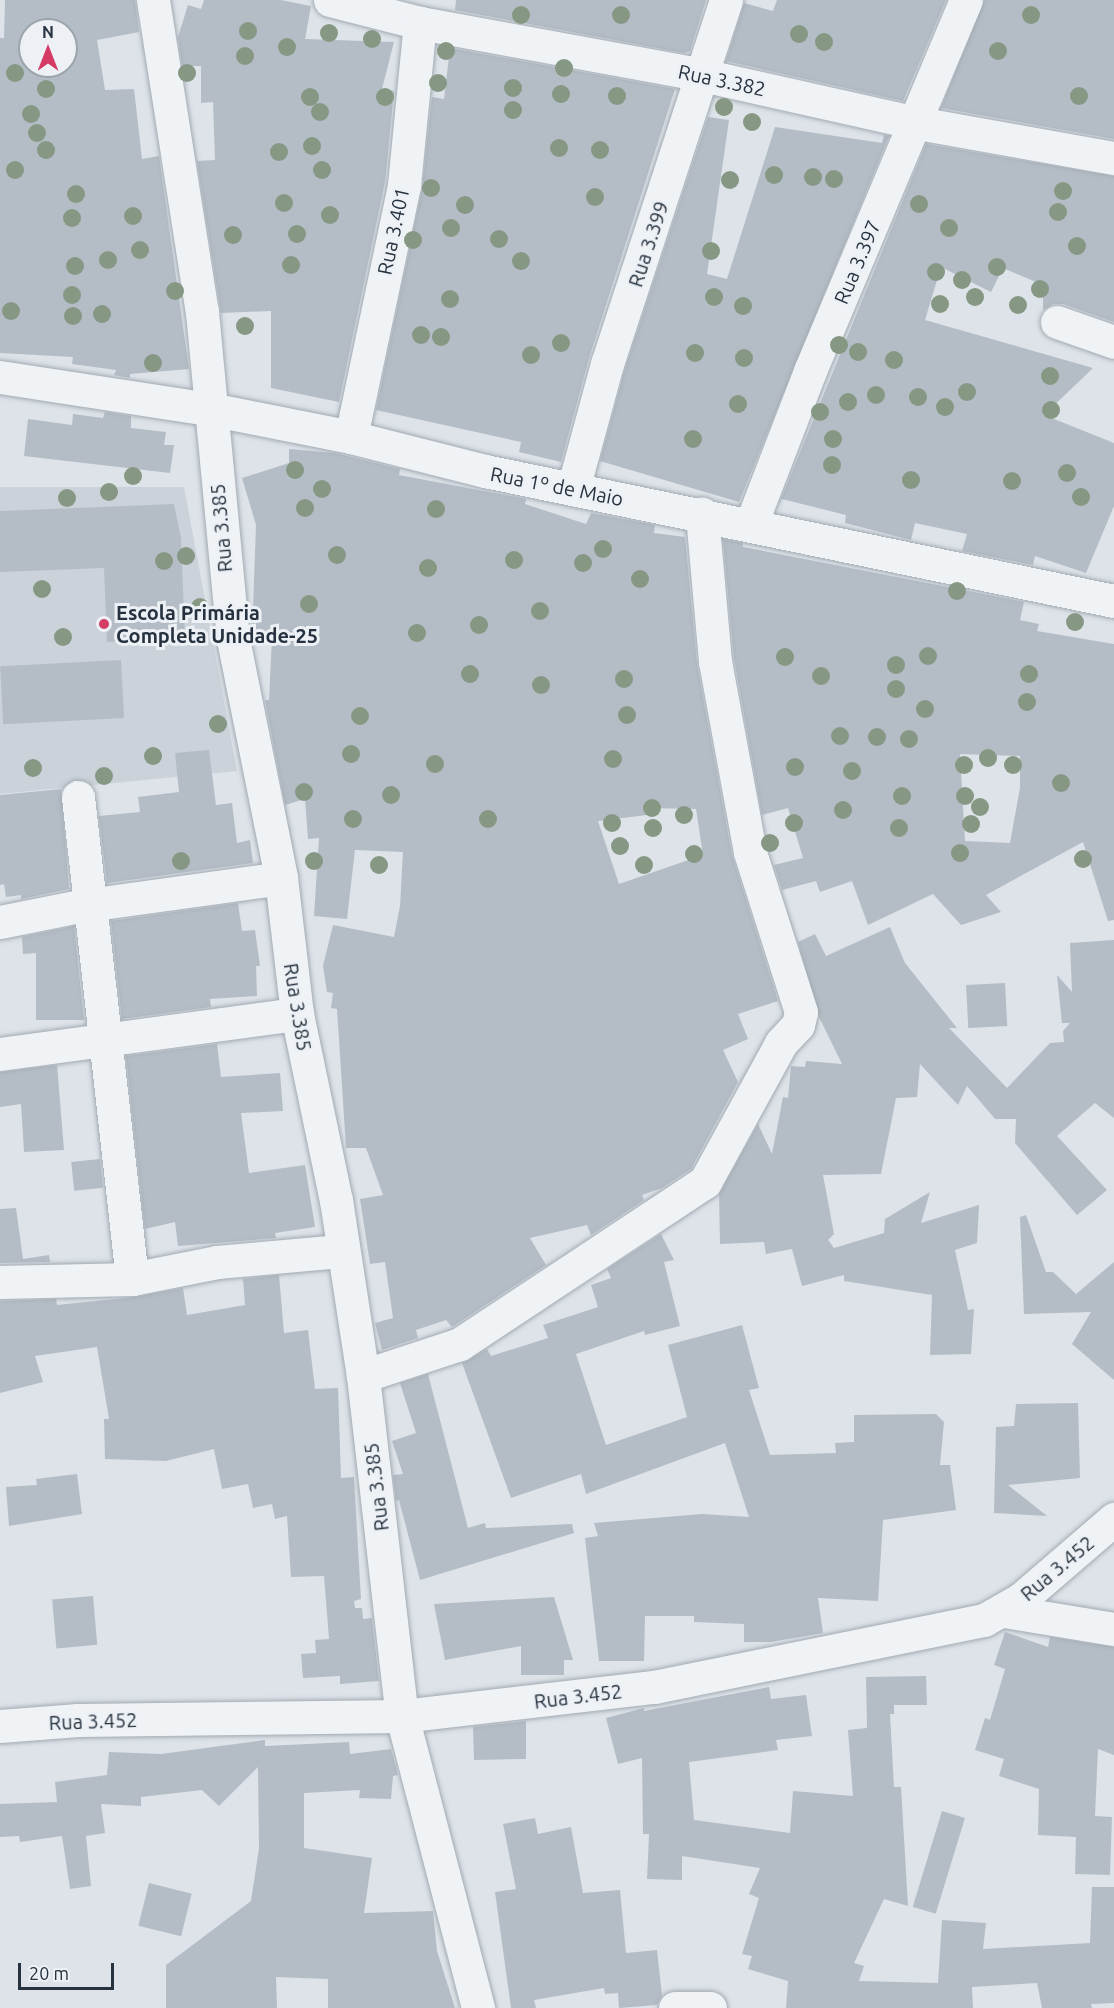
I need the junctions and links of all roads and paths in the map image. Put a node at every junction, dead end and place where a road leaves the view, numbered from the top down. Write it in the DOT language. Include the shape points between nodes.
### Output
graph roads {
  1 [pos="153,0"];
  2 [pos="330,0"];
  3 [pos="726,0"];
  4 [pos="966,0"];
  5 [pos="413,14"];
  6 [pos="702,75"];
  7 [pos="917,123"];
  8 [pos="1114,158"];
  9 [pos="1057,322"];
  10 [pos="1114,342"];
  11 [pos="0,377"];
  12 [pos="210,409"];
  13 [pos="351,437"];
  14 [pos="573,489"];
  15 [pos="702,514"];
  16 [pos="751,524"];
  17 [pos="1114,601"];
  18 [pos="78,797"];
  19 [pos="281,878"];
  20 [pos="91,904"];
  21 [pos="0,922"];
  22 [pos="297,1014"];
  23 [pos="106,1041"];
  24 [pos="0,1054"];
  25 [pos="341,1251"];
  26 [pos="132,1279"];
  27 [pos="0,1282"];
  28 [pos="363,1376"];
  29 [pos="1114,1519"];
  30 [pos="1004,1611"];
  31 [pos="1114,1629"];
  32 [pos="402,1716"];
  33 [pos="0,1726"];
  34 [pos="478,2008"];
  35 [pos="675,2008"];
  36 [pos="710,2008"];
  1 -- 12 [label="street, Rua 3.385" via="192,237"];
  2 -- 5 [label="street, Rua 3.382"];
  3 -- 6 [label="street, Rua 3.399"];
  4 -- 7 [label="street, Rua 3.397"];
  5 -- 6 [label="street, Rua 3.382"];
  5 -- 13 [label="street, Rua 3.401" via="404,185"];
  6 -- 7 [label="street, Rua 3.382"];
  6 -- 14 [label="street, Rua 3.399" via="607,364"];
  7 -- 8 [label="street, Rua 3.382"];
  7 -- 16 [label="street, Rua 3.397" via="810,371"];
  9 -- 10 [label="street"];
  11 -- 12 [label="street, Rua 1º de Maio"];
  12 -- 13 [label="street, Rua 1º de Maio"];
  12 -- 19 [label="street, Rua 3.385" via="233,639"];
  13 -- 14 [label="street, Rua 1º de Maio"];
  14 -- 15 [label="street, Rua 1º de Maio"];
  15 -- 16 [label="street, Rua 1º de Maio"];
  15 -- 28 [label="street" via="716,661 750,852 801,1012 798,1025 782,1043 705,1182 460,1344"];
  16 -- 17 [label="street, Rua 1º de Maio"];
  18 -- 20 [label="street"];
  19 -- 20 [label="street"];
  19 -- 22 [label="street, Rua 3.385"];
  20 -- 21 [label="street"];
  20 -- 23 [label="street"];
  22 -- 23 [label="street"];
  22 -- 25 [label="street, Rua 3.385" via="336,1200"];
  23 -- 24 [label="street"];
  23 -- 26 [label="street"];
  25 -- 26 [label="street" via="217,1262"];
  25 -- 28 [label="street, Rua 3.385"];
  26 -- 27 [label="street"];
  28 -- 32 [label="street, Rua 3.385"];
  29 -- 30 [label="street, Rua 3.452"];
  30 -- 31 [label="street"];
  30 -- 32 [label="street, Rua 3.452" via="984,1620 654,1687"];
  32 -- 33 [label="street, Rua 3.452" via="78,1720"];
  32 -- 34 [label="street, Rua 3.385"];
  35 -- 36 [label="street"];
}
